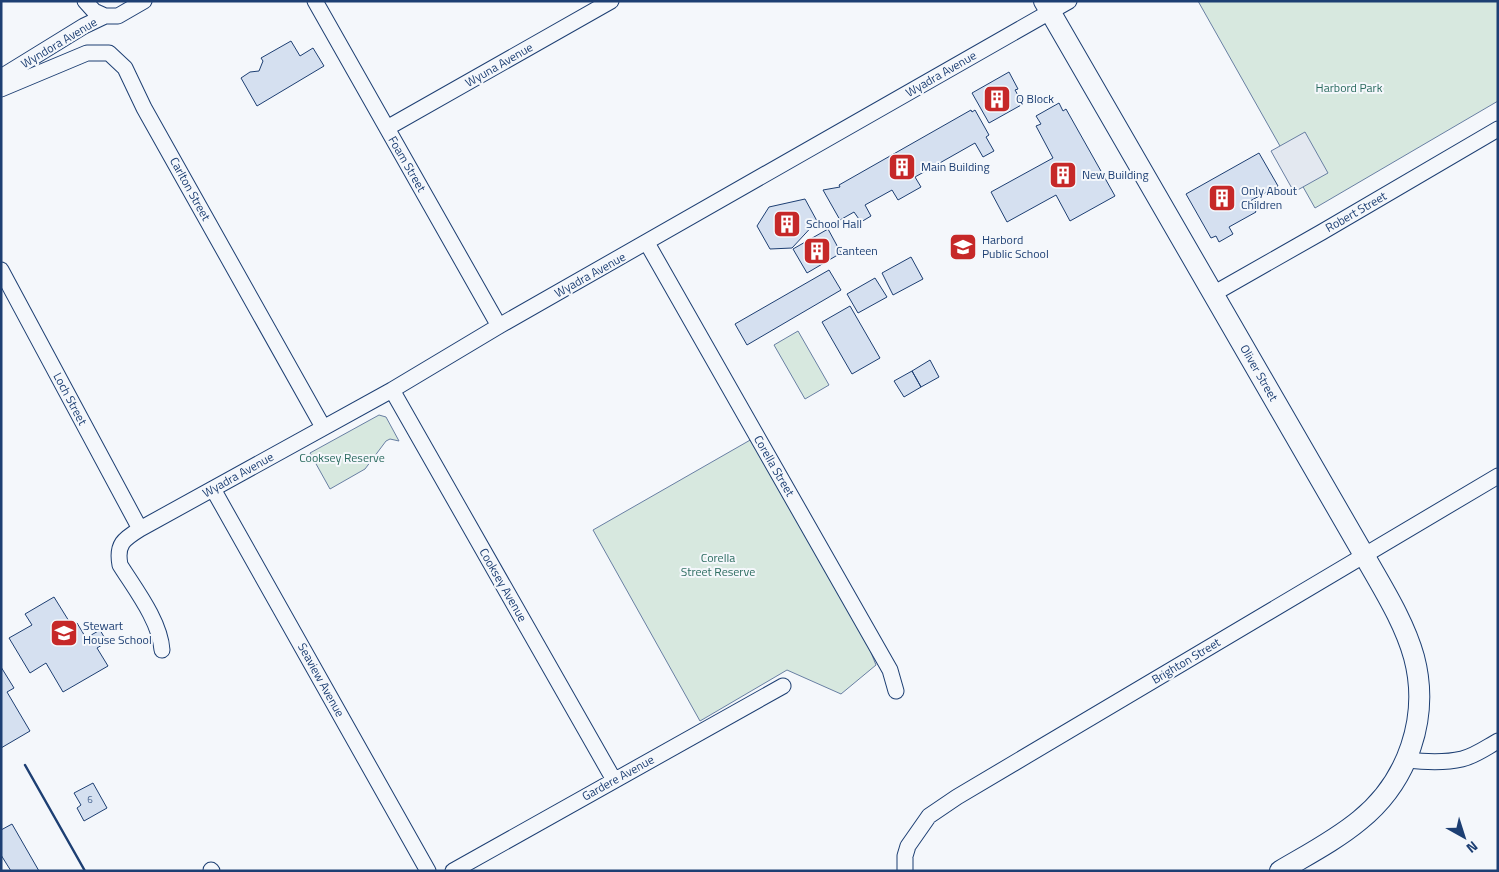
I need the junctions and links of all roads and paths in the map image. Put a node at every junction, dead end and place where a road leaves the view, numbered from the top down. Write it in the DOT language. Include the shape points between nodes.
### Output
graph roads {
  1 [pos="85,1"];
  2 [pos="144,1"];
  3 [pos="315,1"];
  4 [pos="611,1"];
  5 [pos="1069,1"];
  6 [pos="1047,6"];
  7 [pos="105,16"];
  8 [pos="1,77"];
  9 [pos="1,89"];
  10 [pos="387,128"];
  11 [pos="1498,129"];
  12 [pos="647,243"];
  13 [pos="1,270"];
  14 [pos="1213,294"];
  15 [pos="499,326"];
  16 [pos="392,390"];
  17 [pos="323,427"];
  18 [pos="1498,476"];
  19 [pos="213,489"];
  20 [pos="140,528"];
  21 [pos="1364,555"];
  22 [pos="162,650"];
  23 [pos="783,686"];
  24 [pos="896,691"];
  25 [pos="1498,741"];
  26 [pos="1407,760"];
  27 [pos="614,780"];
  28 [pos="428,871"];
  29 [pos="453,871"];
  30 [pos="905,871"];
  31 [pos="1280,871"];
  1 -- 7 [label="street" via="94,11"];
  2 -- 7 [label="street, Wyndora Avenue" via="118,16"];
  3 -- 10 [label="street, Foam Street"];
  4 -- 10 [label="street, Wyuna Avenue"];
  5 -- 6 [label="street, Wyadra Avenue"];
  6 -- 12 [label="street, Wyadra Avenue"];
  6 -- 14 [label="main road, Oliver Street"];
  7 -- 8 [label="street, Wyndora Avenue"];
  9 -- 17 [label="street, Carlton Street" via="87,53 109,53 125,68 144,108"];
  10 -- 15 [label="street, Foam Street"];
  11 -- 14 [label="street, Robert Street"];
  12 -- 15 [label="street, Wyadra Avenue"];
  12 -- 24 [label="street, Corella Street" via="890,670"];
  13 -- 20 [label="street, Loch Street"];
  14 -- 21 [label="main road, Oliver Street"];
  15 -- 16 [label="street, Wyadra Avenue"];
  16 -- 17 [label="street, Wyadra Avenue"];
  16 -- 27 [label="street, Cooksey Avenue"];
  17 -- 19 [label="street, Wyadra Avenue"];
  18 -- 21 [label="street, Brighton Street"];
  19 -- 20 [label="street, Wyadra Avenue"];
  19 -- 28 [label="street, Seaview Avenue"];
  20 -- 22 [label="street, Wyadra Avenue" via="123,540 118,554 120,564 154,622"];
  21 -- 26 [label="main road, Oliver Street" via="1408,641 1418,676 1418,714"];
  21 -- 30 [label="street, Brighton Street" via="929,816 908,846"];
  23 -- 27 [label="street, Gardere Avenue"];
  25 -- 26 [label="street" via="1462,759"];
  26 -- 31 [label="main road, Oliver Street" via="1391,786 1360,819"];
  27 -- 29 [label="street, Gardere Avenue"];
}
